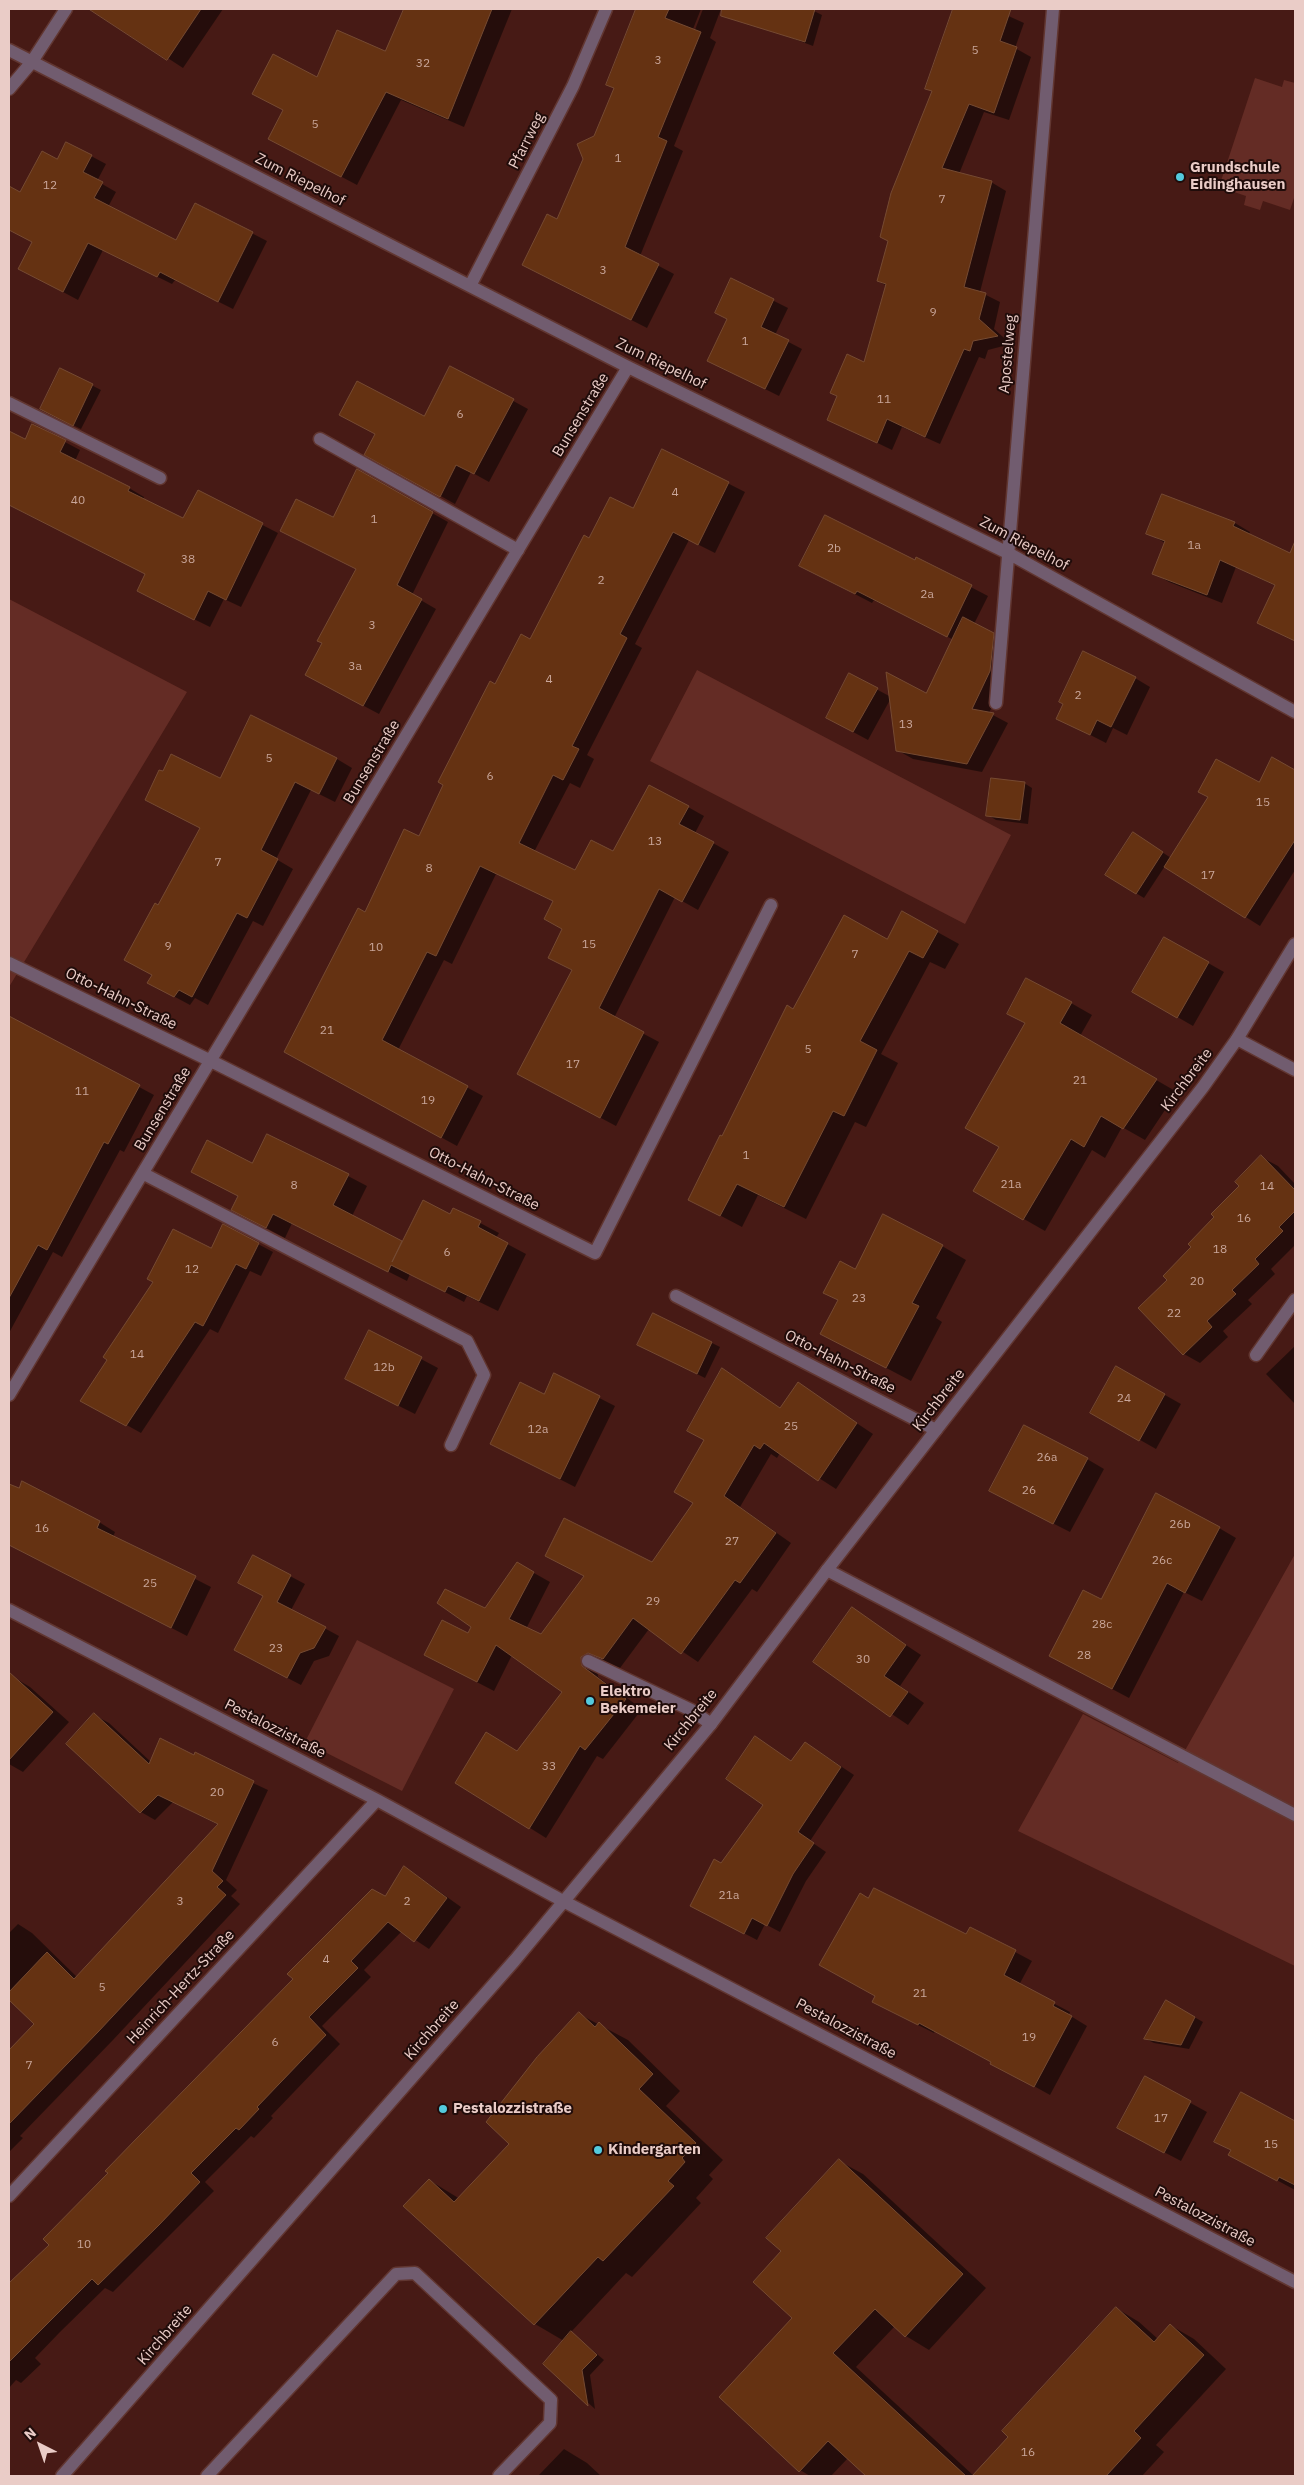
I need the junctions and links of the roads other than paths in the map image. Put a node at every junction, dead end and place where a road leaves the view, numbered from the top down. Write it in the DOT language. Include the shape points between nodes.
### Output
graph roads {
  1 [pos="66,9"];
  2 [pos="606,9"];
  3 [pos="1053,9"];
  4 [pos="9,50"];
  5 [pos="32,63"];
  6 [pos="9,89"];
  7 [pos="470,284"];
  8 [pos="628,367"];
  9 [pos="9,403"];
  10 [pos="320,439"];
  11 [pos="160,478"];
  12 [pos="518,550"];
  13 [pos="1008,553"];
  14 [pos="996,703"];
  15 [pos="1295,712"];
  16 [pos="771,905"];
  17 [pos="1295,944"];
  18 [pos="9,963"];
  19 [pos="1237,1039"];
  20 [pos="211,1061"];
  21 [pos="1295,1070"];
  22 [pos="144,1174"];
  23 [pos="676,1296"];
  24 [pos="1295,1300"];
  25 [pos="1256,1355"];
  26 [pos="9,1395"];
  27 [pos="936,1430"];
  28 [pos="451,1445"];
  29 [pos="827,1570"];
  30 [pos="9,1610"];
  31 [pos="588,1662"];
  32 [pos="711,1724"];
  33 [pos="377,1800"];
  34 [pos="1295,1814"];
  35 [pos="563,1901"];
  36 [pos="9,2196"];
  37 [pos="1295,2282"];
  38 [pos="62,2476"];
  39 [pos="207,2476"];
  40 [pos="500,2476"];
  1 -- 5 [label="street"];
  2 -- 7 [label="street, Pfarrweg" via="573,86"];
  3 -- 13 [label="street, Apostelweg"];
  4 -- 5 [label="street, Zum Riepelhof"];
  5 -- 6 [label="street"];
  5 -- 7 [label="street, Zum Riepelhof"];
  7 -- 8 [label="street, Zum Riepelhof"];
  8 -- 12 [label="street, Bunsenstraße"];
  8 -- 13 [label="street, Zum Riepelhof"];
  9 -- 11 [label="street"];
  10 -- 12 [label="street"];
  12 -- 20 [label="street, Bunsenstraße"];
  13 -- 14 [label="street, Apostelweg"];
  13 -- 15 [label="street, Zum Riepelhof"];
  16 -- 20 [label="street, Otto-Hahn-Straße" via="595,1253"];
  17 -- 19 [label="street, Kirchbreite"];
  18 -- 20 [label="street, Otto-Hahn-Straße"];
  19 -- 21 [label="street"];
  19 -- 27 [label="street, Kirchbreite"];
  20 -- 22 [label="street, Bunsenstraße"];
  22 -- 26 [label="street, Bunsenstraße"];
  22 -- 28 [label="street, Bunsenstraße" via="467,1341 484,1375"];
  23 -- 27 [label="street, Otto-Hahn-Straße"];
  24 -- 25 [label="street"];
  27 -- 29 [label="street, Kirchbreite"];
  29 -- 32 [label="street, Kirchbreite"];
  29 -- 34 [label="street"];
  30 -- 33 [label="street, Pestalozzistraße"];
  31 -- 32 [label="street" via="691,1710"];
  32 -- 35 [label="street, Kirchbreite"];
  33 -- 35 [label="street, Pestalozzistraße"];
  33 -- 36 [label="street, Heinrich-Hertz-Straße"];
  35 -- 37 [label="street, Pestalozzistraße"];
  35 -- 38 [label="street, Kirchbreite" via="509,1968"];
  39 -- 40 [label="street" via="396,2274 415,2274 550,2400 550,2423"];
}
